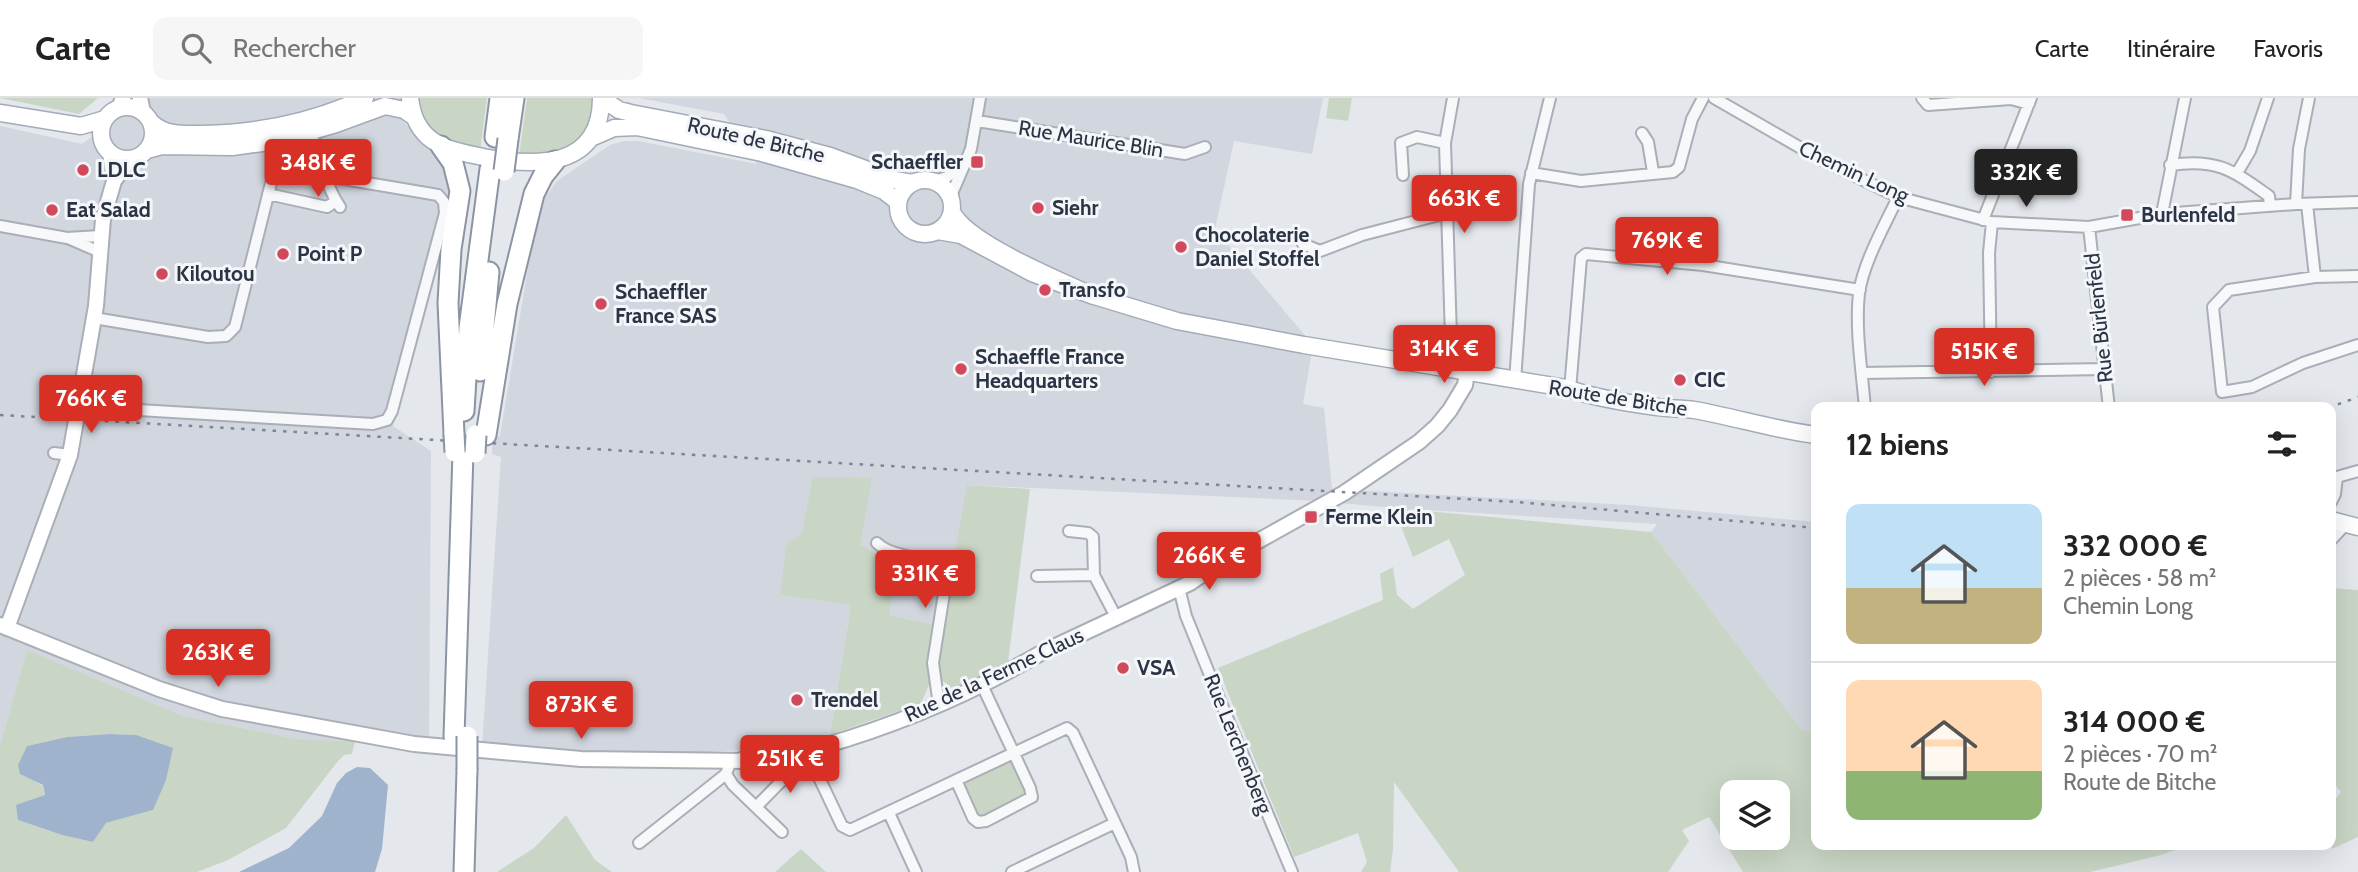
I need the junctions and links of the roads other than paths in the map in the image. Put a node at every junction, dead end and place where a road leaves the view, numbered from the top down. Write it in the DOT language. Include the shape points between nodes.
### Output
graph roads {
  1 [pos="365,98"];
  2 [pos="410,98"];
  3 [pos="500,98"];
  4 [pos="514,98"];
  5 [pos="601,98"];
  6 [pos="980,98"];
  7 [pos="1453,98"];
  8 [pos="1550,98"];
  9 [pos="1703,98"];
  10 [pos="1714,98"];
  11 [pos="1922,98"];
  12 [pos="2185,98"];
  13 [pos="2268,98"];
  14 [pos="2309,98"];
  15 [pos="2030,101"];
  16 [pos="121,103"];
  17 [pos="145,111"];
  18 [pos="0,113"];
  19 [pos="413,116"];
  20 [pos="105,119"];
  21 [pos="0,121"];
  22 [pos="977,121"];
  23 [pos="1642,133"];
  24 [pos="302,135"];
  25 [pos="501,138"];
  26 [pos="591,138"];
  27 [pos="1445,143"];
  28 [pos="441,146"];
  29 [pos="1205,147"];
  30 [pos="107,148"];
  31 [pos="147,150"];
  32 [pos="130,159"];
  33 [pos="555,160"];
  34 [pos="966,162"];
  35 [pos="2170,165"];
  36 [pos="1653,172"];
  37 [pos="1531,173"];
  38 [pos="2236,173"];
  39 [pos="326,176"];
  40 [pos="1403,176"];
  41 [pos="114,181"];
  42 [pos="934,181"];
  43 [pos="912,183"];
  44 [pos="268,194"];
  45 [pos="1898,197"];
  46 [pos="898,202"];
  47 [pos="2358,202"];
  48 [pos="2302,204"];
  49 [pos="952,206"];
  50 [pos="2270,206"];
  51 [pos="1447,213"];
  52 [pos="2162,214"];
  53 [pos="1988,221"];
  54 [pos="0,226"];
  55 [pos="2089,227"];
  56 [pos="938,231"];
  57 [pos="100,236"];
  58 [pos="67,238"];
  59 [pos="1303,244"];
  60 [pos="100,252"];
  61 [pos="2358,276"];
  62 [pos="2315,277"];
  63 [pos="1860,290"];
  64 [pos="1091,295"];
  65 [pos="94,318"];
  66 [pos="2358,345"];
  67 [pos="2104,369"];
  68 [pos="1991,372"];
  69 [pos="1467,373"];
  70 [pos="1862,373"];
  71 [pos="1515,381"];
  72 [pos="1570,390"];
  73 [pos="1864,402"];
  74 [pos="2108,402"];
  75 [pos="122,409"];
  76 [pos="1811,434"];
  77 [pos="469,449"];
  78 [pos="54,453"];
  79 [pos="70,455"];
  80 [pos="2358,471"];
  81 [pos="2336,486"];
  82 [pos="1069,531"];
  83 [pos="877,543"];
  84 [pos="1094,575"];
  85 [pos="1037,576"];
  86 [pos="1175,591"];
  87 [pos="1116,617"];
  88 [pos="3,627"];
  89 [pos="982,685"];
  90 [pos="939,705"];
  91 [pos="1013,752"];
  92 [pos="802,755"];
  93 [pos="732,765"];
  94 [pos="460,770"];
  95 [pos="956,780"];
  96 [pos="756,807"];
  97 [pos="888,813"];
  98 [pos="1115,824"];
  99 [pos="782,832"];
  100 [pos="639,843"];
  101 [pos="451,872"];
  102 [pos="464,872"];
  103 [pos="916,872"];
  104 [pos="1012,872"];
  105 [pos="1134,872"];
  106 [pos="1292,872"];
  1 -- 17 [label="main road" via="310,119 252,131 174,133 158,129"];
  2 -- 19 [label="main road"];
  3 -- 25 [label="highway"];
  4 -- 25 [label="highway"];
  5 -- 26 [label="main road"];
  5 -- 43 [label="main road, Route de Bitche" via="619,110 778,142"];
  6 -- 22 [label="street"];
  7 -- 27 [label="street"];
  8 -- 37 [label="street"];
  9 -- 36 [label="street" via="1679,167 1673,172"];
  10 -- 45 [label="street, Chemin Long"];
  11 -- 15 [label="street" via="1928,104"];
  12 -- 35 [label="street"];
  13 -- 38 [label="street" via="2250,151"];
  14 -- 48 [label="street" via="2299,149"];
  15 -- 53 [label="street"];
  16 -- 17 [label="main road"];
  16 -- 20 [label="main road"];
  17 -- 31 [label="main road" via="152,140"];
  18 -- 20 [label="main road" via="81,126"];
  19 -- 24 [label="main road" via="385,106"];
  19 -- 28 [label="main road"];
  20 -- 30 [label="main road" via="101,135"];
  21 -- 30 [label="main road" via="86,136"];
  22 -- 29 [label="street, Rue Maurice Blin" via="1185,154"];
  22 -- 34 [label="street"];
  23 -- 36 [label="street"];
  24 -- 31 [label="main road" via="232,147"];
  24 -- 39 [label="street" via="321,146"];
  25 -- 77 [label="highway, bridge"];
  26 -- 33 [label="main road, Route de Bitche" via="581,149"];
  26 -- 46 [label="main road, Route de Bitche" via="614,128 637,127 762,153 857,180"];
  27 -- 40 [label="street" via="1417,137 1401,143"];
  27 -- 51 [label="street"];
  28 -- 33 [label="main road" via="496,159"];
  28 -- 77 [label="highway" via="453,163 460,191 448,291"];
  30 -- 32 [label="main road"];
  30 -- 41 [label="street"];
  31 -- 32 [label="main road"];
  32 -- 41 [label="street"];
  33 -- 77 [label="highway" via="534,194"];
  34 -- 42 [label="street"];
  34 -- 49 [label="street" via="953,191"];
  35 -- 38 [label="street" via="2214,164"];
  35 -- 52 [label="street"];
  36 -- 37 [label="street" via="1581,181"];
  37 -- 71 [label="street"];
  38 -- 50 [label="street" via="2269,196"];
  39 -- 44 [label="street" via="278,174"];
  39 -- 44 [label="street" via="338,204 327,206"];
  39 -- 75 [label="street" via="438,195 443,202 445,213 387,420 373,424"];
  41 -- 57 [label="street"];
  42 -- 43 [label="main road"];
  42 -- 49 [label="main road" via="944,186"];
  43 -- 46 [label="main road"];
  44 -- 65 [label="street" via="235,327 226,336"];
  45 -- 53 [label="street, Chemin Long"];
  45 -- 63 [label="street"];
  46 -- 56 [label="main road" via="899,215 909,229 923,234"];
  47 -- 48 [label="street, Chemin Long"];
  48 -- 50 [label="street, Chemin Long"];
  48 -- 62 [label="street"];
  49 -- 56 [label="main road" via="947,223"];
  49 -- 64 [label="main road, Route de Bitche" via="967,229 995,247"];
  50 -- 52 [label="street, Chemin Long"];
  51 -- 59 [label="street" via="1320,251"];
  51 -- 69 [label="street"];
  52 -- 55 [label="street, Chemin Long"];
  53 -- 55 [label="street, Chemin Long"];
  53 -- 68 [label="street"];
  54 -- 58 [label="street"];
  55 -- 67 [label="street, Rue Bürlenfeld"];
  56 -- 64 [label="main road, Route de Bitche" via="961,235 1032,273"];
  57 -- 58 [label="street"];
  57 -- 60 [label="street"];
  58 -- 60 [label="street"];
  60 -- 65 [label="street"];
  61 -- 62 [label="street"];
  62 -- 66 [label="street" via="2229,290 2213,307 2222,392 2252,387 2303,363"];
  63 -- 70 [label="street"];
  63 -- 72 [label="street" via="1703,265 1586,254 1581,258"];
  64 -- 69 [label="main road, Route de Bitche" via="1177,321"];
  65 -- 79 [label="street"];
  67 -- 68 [label="street"];
  67 -- 74 [label="street, Rue Bürlenfeld"];
  68 -- 70 [label="street"];
  69 -- 71 [label="main road, Route de Bitche"];
  69 -- 86 [label="street, Rue de la Ferme Claus" via="1476,386 1419,442 1344,493"];
  70 -- 73 [label="street"];
  71 -- 72 [label="main road, Route de Bitche"];
  72 -- 76 [label="main road, Route de Bitche"];
  77 -- 94 [label="highway, bridge"];
  78 -- 79 [label="street"];
  79 -- 88 [label="street"];
  80 -- 81 [label="street" via="2337,477"];
  82 -- 84 [label="street" via="1093,537"];
  83 -- 90 [label="street" via="887,552 934,563 943,575 933,663"];
  84 -- 85 [label="street"];
  84 -- 87 [label="street"];
  86 -- 87 [label="street, Rue de la Ferme Claus"];
  86 -- 106 [label="street, Rue Lerchenberg"];
  87 -- 89 [label="street, Rue de la Ferme Claus"];
  88 -- 93 [label="street, Rue de la Ferme Claus" via="222,709 431,747"];
  89 -- 90 [label="street, Rue de la Ferme Claus"];
  89 -- 91 [label="street"];
  90 -- 92 [label="street, Rue de la Ferme Claus"];
  91 -- 95 [label="street"];
  91 -- 95 [label="street" via="1032,794 1026,802 978,822"];
  91 -- 98 [label="street" via="1064,728 1070,730"];
  92 -- 93 [label="street, Rue de la Ferme Claus" via="753,756"];
  92 -- 96 [label="street"];
  92 -- 97 [label="street" via="844,828"];
  93 -- 96 [label="street" via="733,785"];
  93 -- 100 [label="street"];
  94 -- 101 [label="highway"];
  94 -- 102 [label="highway"];
  95 -- 97 [label="street"];
  96 -- 99 [label="street"];
  97 -- 103 [label="street"];
  98 -- 104 [label="street"];
  98 -- 105 [label="street"];
}
